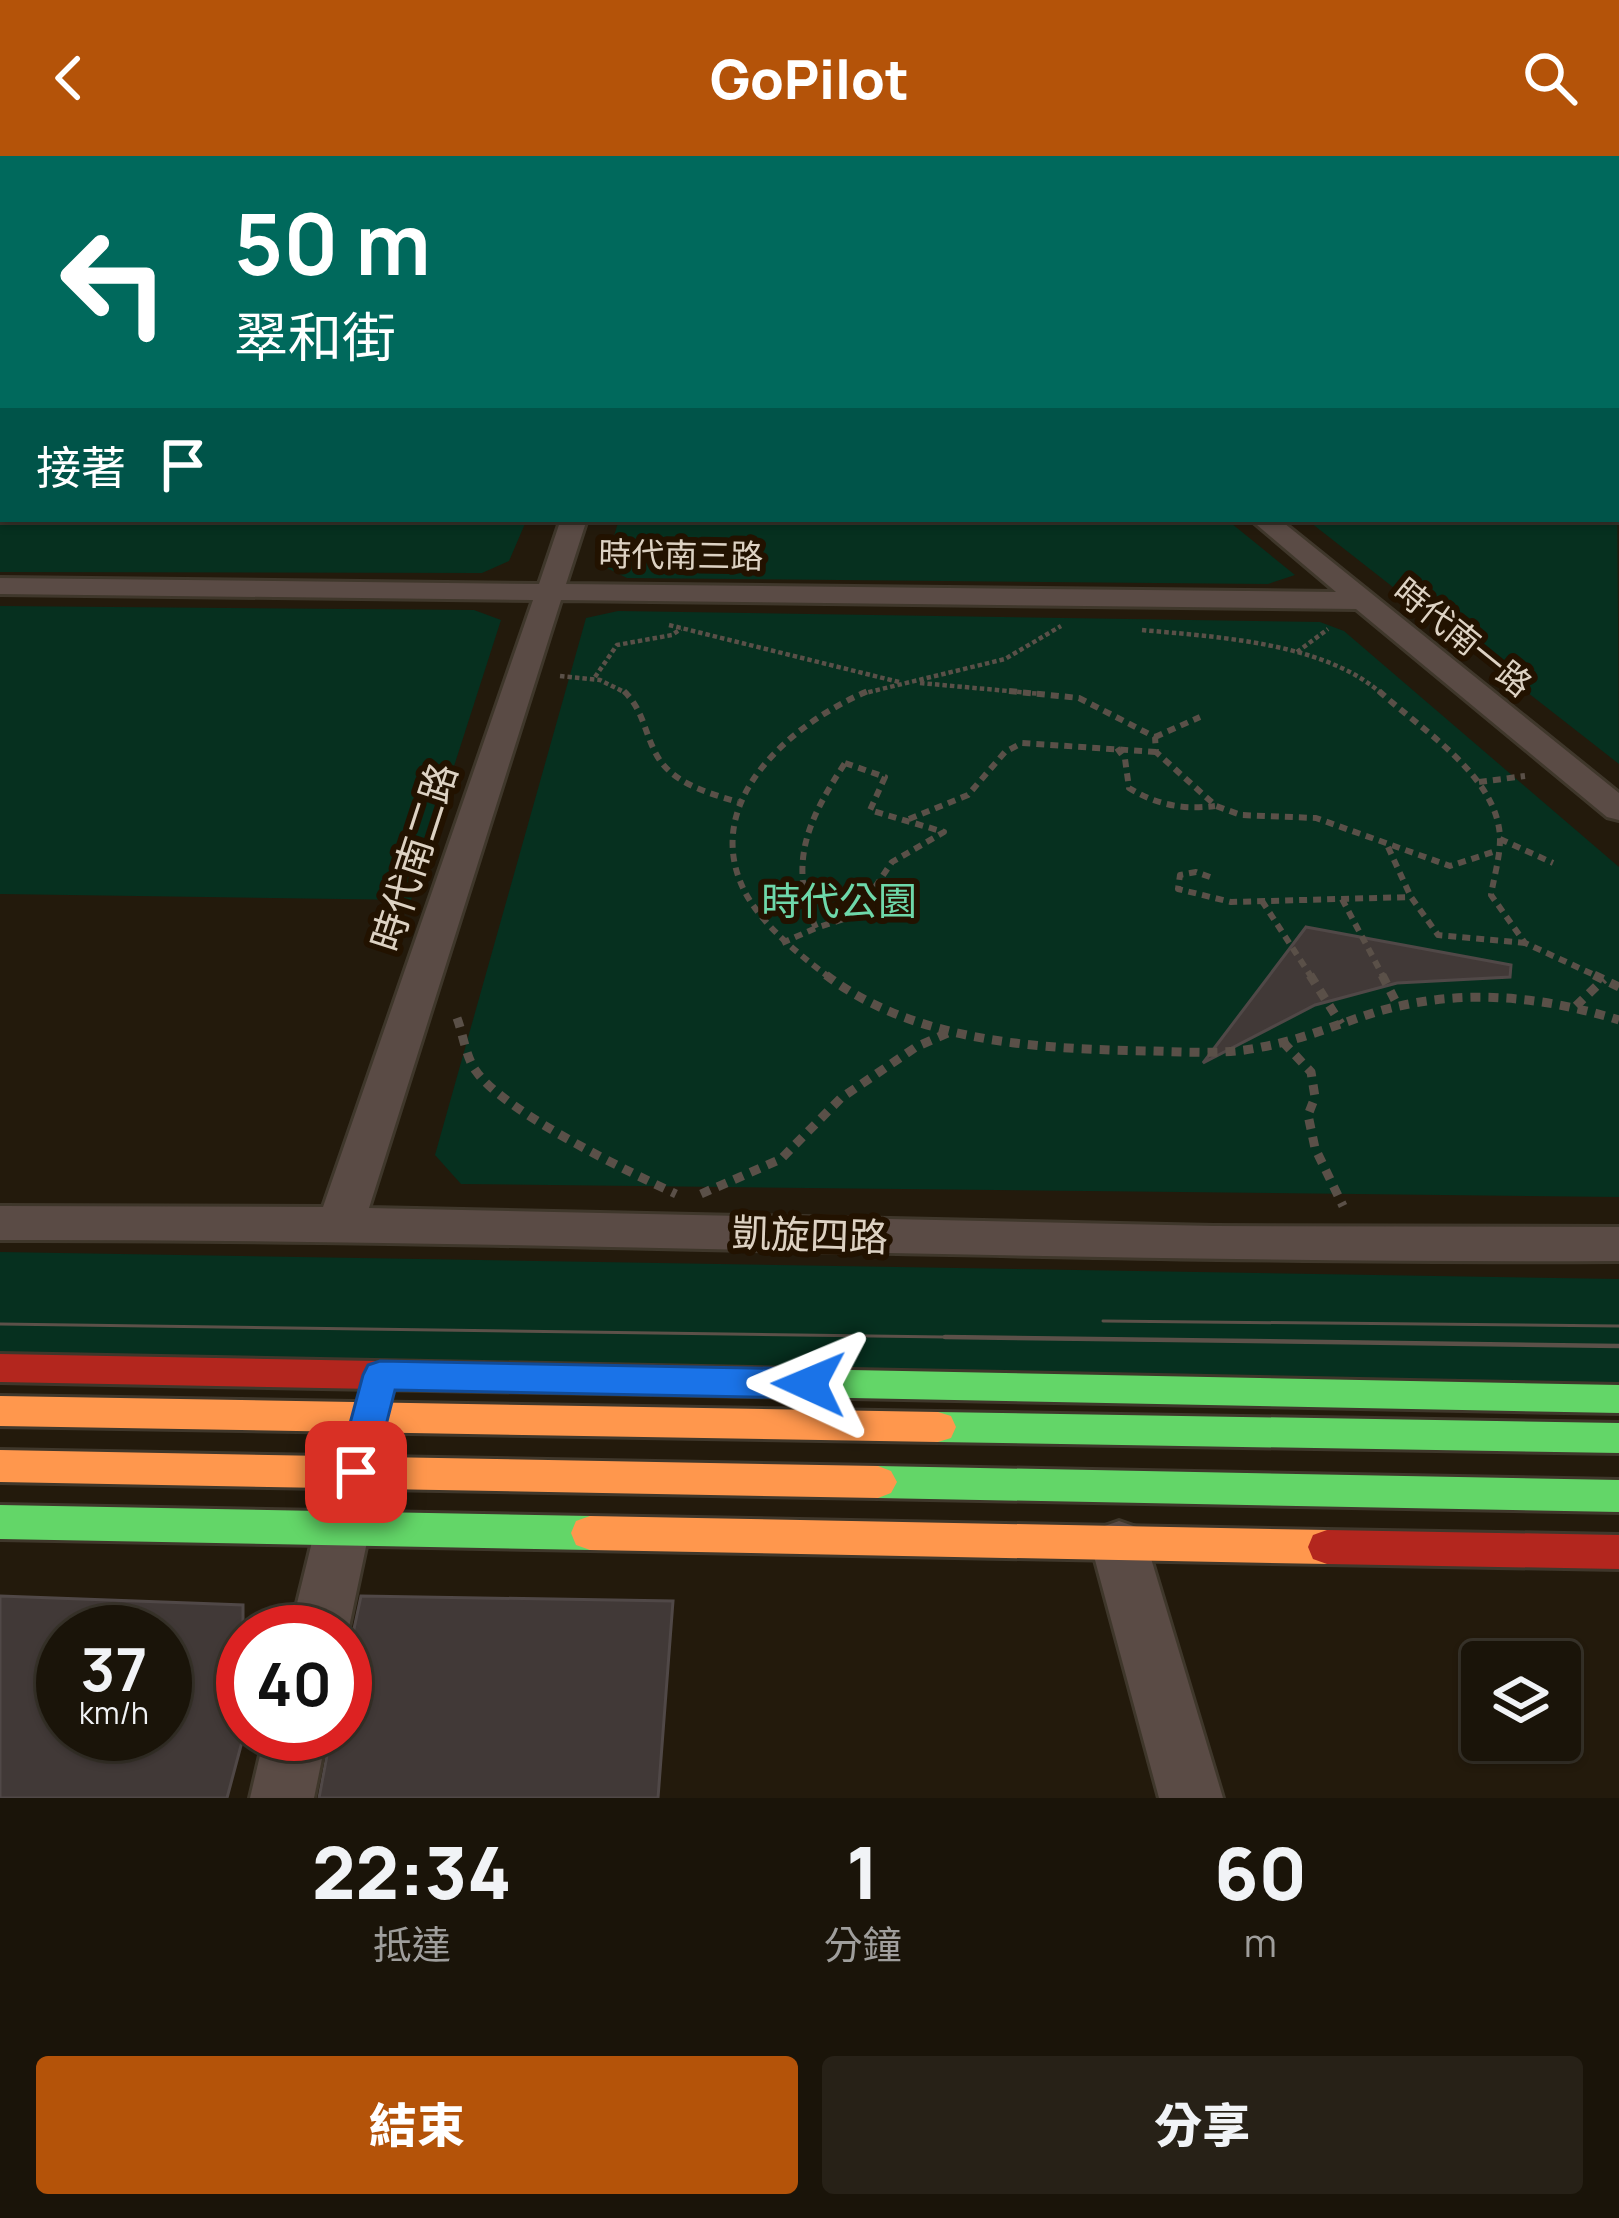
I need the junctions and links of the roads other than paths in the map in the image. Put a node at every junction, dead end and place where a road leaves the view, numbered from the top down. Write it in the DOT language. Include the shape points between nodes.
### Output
graph roads {
  1 [pos="573,522"];
  2 [pos="1266,522"];
  3 [pos="0,586"];
  4 [pos="547,589"];
  5 [pos="1351,610"];
  6 [pos="1619,810"];
  7 [pos="0,1222"];
  8 [pos="341,1223"];
  9 [pos="1619,1244"];
  10 [pos="0,1368"];
  11 [pos="376,1396"];
  12 [pos="1619,1399"];
  13 [pos="0,1411"];
  14 [pos="1619,1438"];
  15 [pos="0,1466"];
  16 [pos="356,1472"];
  17 [pos="1619,1496"];
  18 [pos="0,1522"];
  19 [pos="342,1529"];
  20 [pos="1120,1545"];
  21 [pos="1619,1552"];
  22 [pos="325,1605"];
  23 [pos="290,1761"];
  24 [pos="282,1798"];
  25 [pos="1191,1798"];
  1 -- 4 [label="street, 時代南二路"];
  2 -- 5 [label="street, 時代南一路"];
  3 -- 4 [label="street, 時代南三路"];
  4 -- 5 [label="street, 時代南三路"];
  4 -- 8 [label="street, 時代南二路"];
  5 -- 6 [label="street, 時代南一路"];
  7 -- 8 [label="street, 凱旋四路"];
  8 -- 9 [label="street, 凱旋四路" via="1331,1248"];
  10 -- 11 [label="street"];
  11 -- 12 [label="street"];
  11 -- 13 [label="street"];
  11 -- 14 [label="street"];
  11 -- 16 [label="street"];
  15 -- 16 [label="street"];
  16 -- 17 [label="street"];
  16 -- 19 [label="street"];
  18 -- 19 [label="street"];
  19 -- 20 [label="street"];
  19 -- 22 [label="street"];
  20 -- 21 [label="street"];
  20 -- 25 [label="street"];
  23 -- 24 [label="street"];
}
